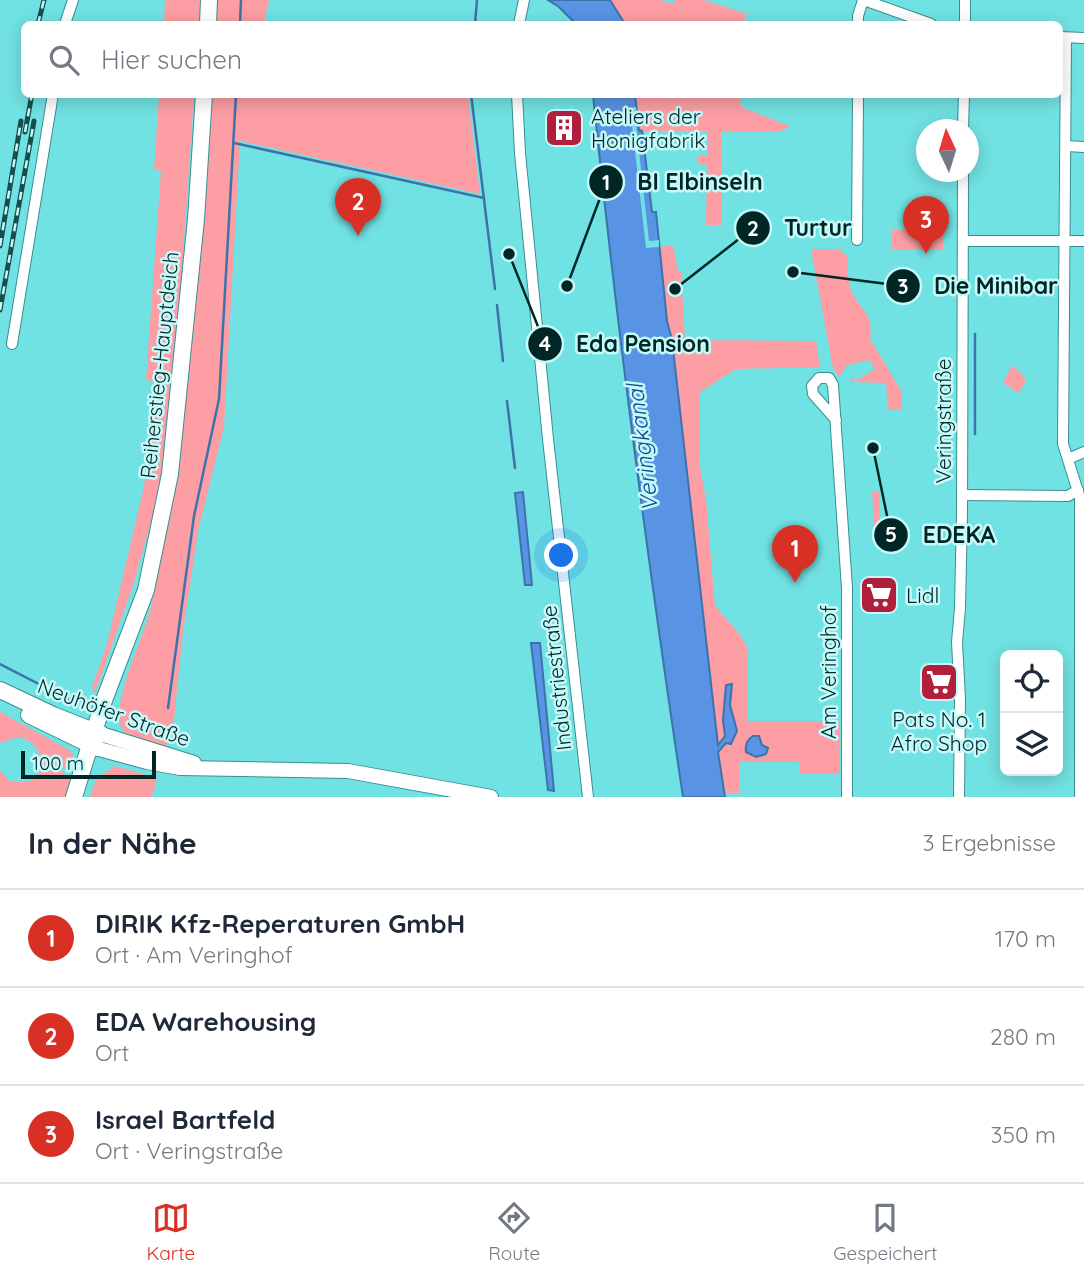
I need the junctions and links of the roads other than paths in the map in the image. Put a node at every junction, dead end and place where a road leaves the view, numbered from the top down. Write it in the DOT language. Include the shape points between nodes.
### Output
graph roads {
  1 [pos="73,0"];
  2 [pos="209,0"];
  3 [pos="524,0"];
  4 [pos="864,0"];
  5 [pos="965,0"];
  6 [pos="66,21"];
  7 [pos="208,21"];
  8 [pos="520,21"];
  9 [pos="858,21"];
  10 [pos="923,21"];
  11 [pos="965,21"];
  12 [pos="1063,37"];
  13 [pos="1084,38"];
  14 [pos="53,98"];
  15 [pos="204,98"];
  16 [pos="517,98"];
  17 [pos="858,98"];
  18 [pos="964,98"];
  19 [pos="964,119"];
  20 [pos="1066,146"];
  21 [pos="1084,147"];
  22 [pos="963,182"];
  23 [pos="857,240"];
  24 [pos="963,241"];
  25 [pos="1065,241"];
  26 [pos="1084,241"];
  27 [pos="12,344"];
  28 [pos="836,420"];
  29 [pos="1084,452"];
  30 [pos="1068,458"];
  31 [pos="1078,490"];
  32 [pos="962,495"];
  33 [pos="129,636"];
  34 [pos="0,690"];
  35 [pos="0,699"];
  36 [pos="103,703"];
  37 [pos="73,723"];
  38 [pos="97,740"];
  39 [pos="74,797"];
  40 [pos="83,797"];
  41 [pos="491,797"];
  42 [pos="588,797"];
  43 [pos="847,797"];
  44 [pos="959,797"];
  45 [pos="1080,797"];
  1 -- 6 [label="street"];
  2 -- 7 [label="main road"];
  3 -- 8 [label="street"];
  4 -- 9 [label="street"];
  4 -- 10 [label="street"];
  5 -- 11 [label="street"];
  12 -- 13 [label="street"];
  12 -- 20 [label="street"];
  14 -- 27 [label="street"];
  15 -- 33 [label="main road, Reiherstieg-Hauptdeich" via="170,474 146,590"];
  16 -- 42 [label="street, Industriestraße" via="548,439"];
  17 -- 23 [label="street"];
  18 -- 19 [label="street"];
  20 -- 21 [label="street"];
  20 -- 25 [label="street"];
  22 -- 24 [label="street, Veringstraße"];
  24 -- 25 [label="street"];
  24 -- 32 [label="street, Veringstraße"];
  25 -- 26 [label="street"];
  25 -- 30 [label="street" via="1063,444"];
  28 -- 43 [label="street, Am Veringhof" via="847,610"];
  29 -- 30 [label="street"];
  30 -- 31 [label="street"];
  31 -- 32 [label="street" via="1068,496"];
  31 -- 45 [label="street"];
  32 -- 44 [label="street, Veringstraße" via="957,642"];
  33 -- 36 [label="main road, Reiherstieg-Hauptdeich"];
  33 -- 38 [label="main road, Reiherstieg-Hauptdeich" via="122,677"];
  34 -- 37 [label="main road, Neuhöfer Straße"];
  35 -- 38 [label="main road, Neuhöfer Straße"];
  36 -- 37 [label="main road" via="88,718"];
  36 -- 38 [label="main road, Reiherstieg-Hauptdeich"];
  37 -- 38 [label="main road, Neuhöfer Straße"];
  38 -- 39 [label="main road, Reiherstieg-Hauptdeich"];
  38 -- 40 [label="main road, Reiherstieg-Hauptdeich"];
  38 -- 41 [label="street, Neuhöfer Straße" via="164,766 348,771"];
}
